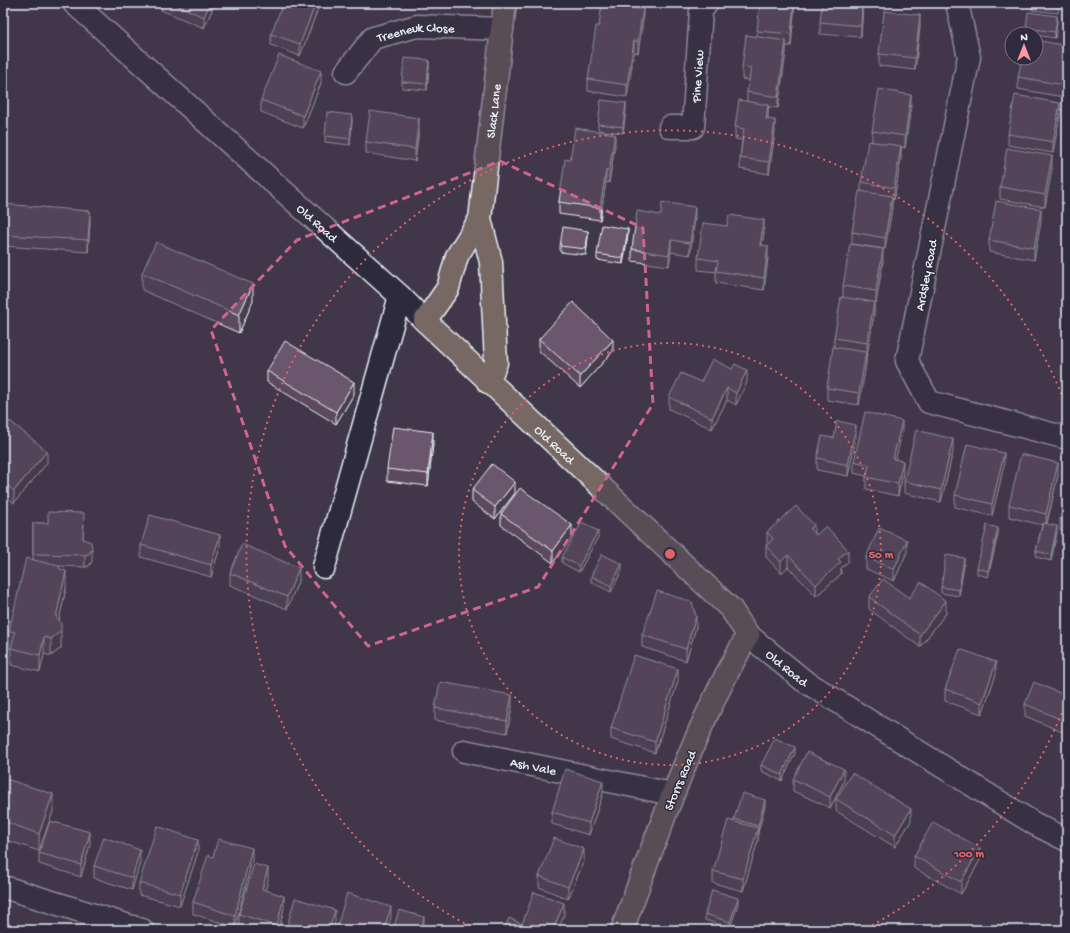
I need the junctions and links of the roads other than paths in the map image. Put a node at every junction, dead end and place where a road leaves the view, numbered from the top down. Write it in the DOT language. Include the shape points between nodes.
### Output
graph roads {
  1 [pos="74,3"];
  2 [pos="505,3"];
  3 [pos="707,3"];
  4 [pos="956,3"];
  5 [pos="502,29"];
  6 [pos="346,72"];
  7 [pos="670,127"];
  8 [pos="480,219"];
  9 [pos="400,296"];
  10 [pos="425,321"];
  11 [pos="488,382"];
  12 [pos="1067,438"];
  13 [pos="324,567"];
  14 [pos="748,635"];
  15 [pos="464,751"];
  16 [pos="672,794"];
  17 [pos="1067,840"];
  18 [pos="7,888"];
  19 [pos="142,930"];
  20 [pos="622,930"];
  1 -- 9 [label="street, Old Road"];
  2 -- 5 [label="main road, Slack Lane"];
  3 -- 7 [label="street, Pine View" via="702,12 693,127"];
  4 -- 12 [label="street, Ardsley Road" via="969,57 907,361 929,402"];
  5 -- 6 [label="street, Treeneuk Close" via="417,26 373,38"];
  5 -- 8 [label="main road, Slack Lane"];
  8 -- 10 [label="main road, Slack Lane" via="457,256 448,288"];
  8 -- 11 [label="main road, Slack Lane" via="491,262 496,363"];
  9 -- 10 [label="street, Old Road"];
  9 -- 13 [label="street"];
  10 -- 11 [label="main road, Old Road"];
  11 -- 14 [label="main road, Old Road" via="731,609"];
  14 -- 16 [label="main road, Storrs Road" via="717,693"];
  14 -- 17 [label="street, Old Road" via="803,680 1035,824"];
  15 -- 16 [label="street, Ash Vale"];
  16 -- 20 [label="main road, Storrs Road"];
  18 -- 19 [label="street"];
}
